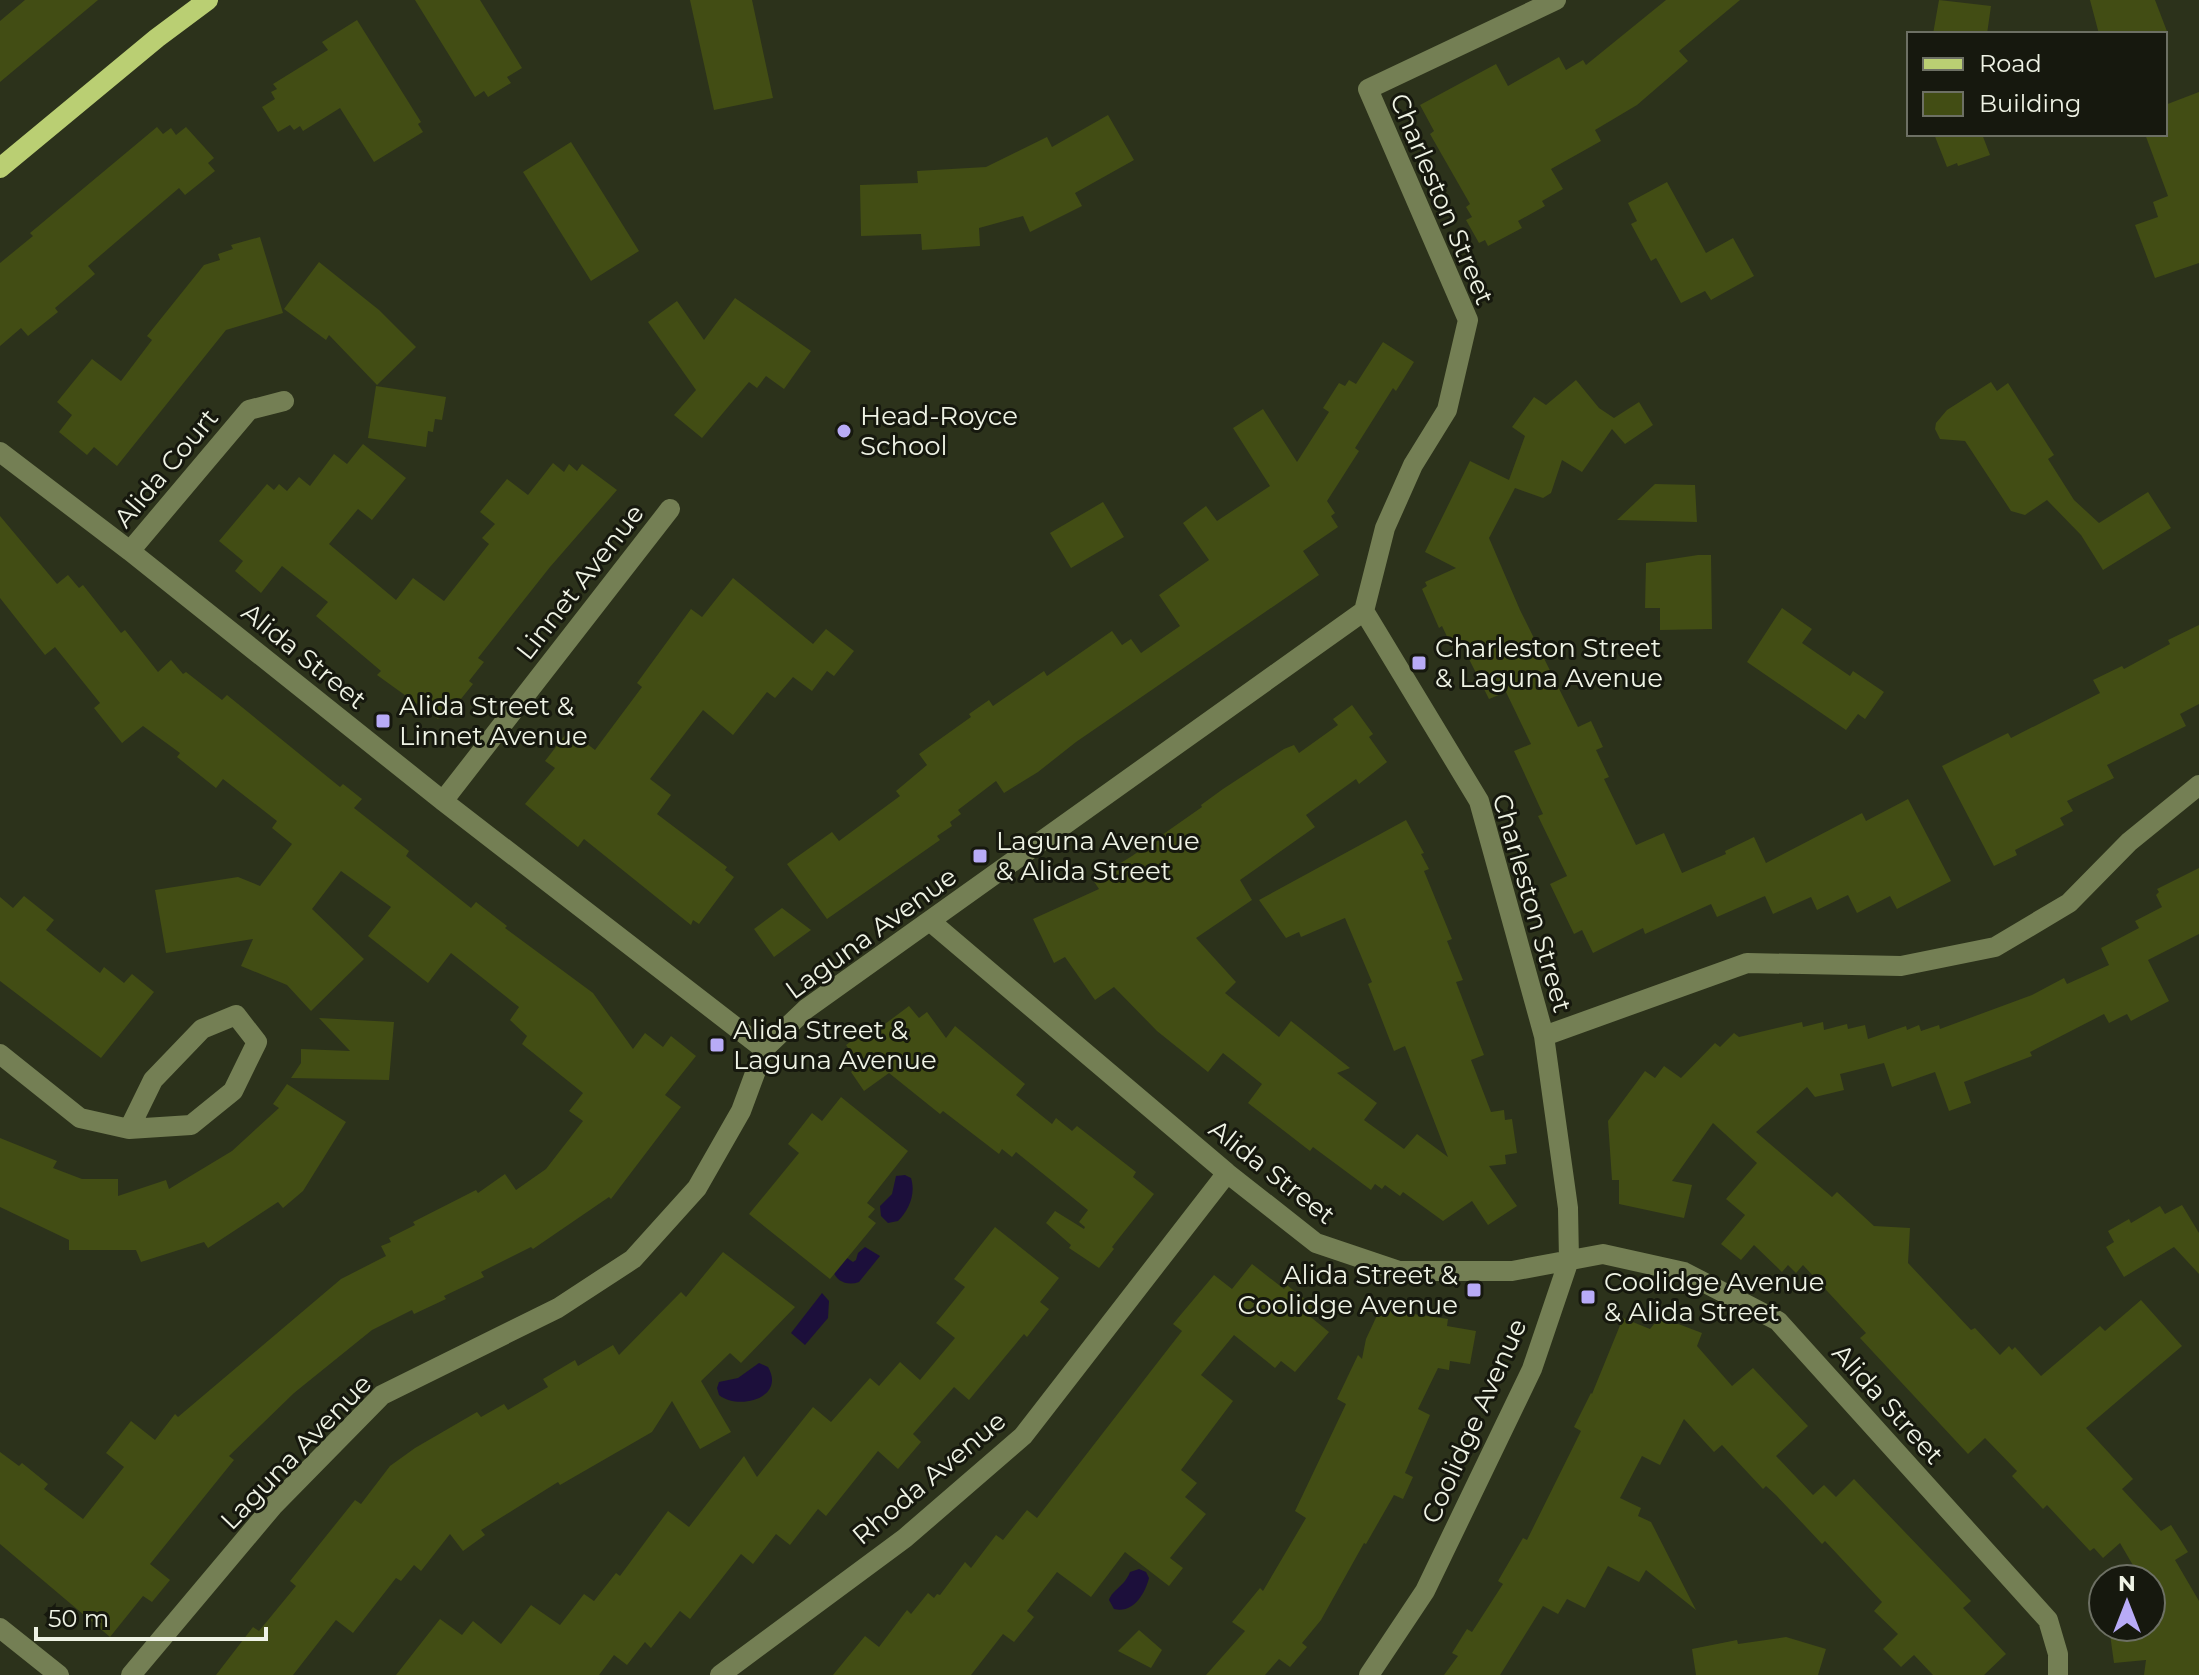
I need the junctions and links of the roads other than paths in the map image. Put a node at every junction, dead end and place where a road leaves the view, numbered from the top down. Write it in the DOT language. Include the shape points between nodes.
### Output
graph roads {
  1 [pos="208,0"];
  2 [pos="1556,0"];
  3 [pos="0,168"];
  4 [pos="284,401"];
  5 [pos="0,452"];
  6 [pos="670,509"];
  7 [pos="130,551"];
  8 [pos="1364,611"];
  9 [pos="2199,785"];
  10 [pos="443,801"];
  11 [pos="931,922"];
  12 [pos="1544,1036"];
  13 [pos="764,1049"];
  14 [pos="0,1054"];
  15 [pos="129,1129"];
  16 [pos="1227,1173"];
  17 [pos="1569,1260"];
  18 [pos="0,1628"];
  19 [pos="2058,1665"];
  20 [pos="59,1675"];
  21 [pos="131,1675"];
  22 [pos="720,1675"];
  23 [pos="1369,1675"];
  1 -- 3 [label="main road"];
  2 -- 8 [label="street, Charleston Street" via="1368,89 1468,320 1447,410 1413,465 1385,528"];
  4 -- 7 [label="street, Alida Court" via="249,410"];
  5 -- 7 [label="street, Alida Street"];
  6 -- 10 [label="street, Linnet Avenue"];
  7 -- 10 [label="street, Alida Street"];
  8 -- 11 [label="street, Laguna Avenue"];
  8 -- 12 [label="street, Charleston Street" via="1479,801"];
  9 -- 12 [label="street" via="2129,842 2069,903 1995,947 1901,966 1747,963"];
  10 -- 13 [label="street, Alida Street"];
  11 -- 13 [label="street, Laguna Avenue" via="806,1009"];
  11 -- 16 [label="street, Alida Street"];
  12 -- 17 [label="street, Coolidge Avenue" via="1568,1208"];
  13 -- 21 [label="street, Laguna Avenue" via="741,1111 697,1188 633,1259 558,1308 382,1395 273,1506"];
  14 -- 15 [label="street" via="80,1118"];
  15 -- 15 [label="street" via="191,1125 233,1091 257,1042 236,1015 202,1029 153,1080"];
  16 -- 17 [label="street, Alida Street" via="1316,1243 1399,1271 1512,1271"];
  16 -- 22 [label="street, Rhoda Avenue" via="1023,1436 905,1538"];
  17 -- 19 [label="street, Alida Street" via="1603,1254 1684,1272 1778,1321 2048,1620"];
  17 -- 23 [label="street, Coolidge Avenue" via="1526,1383 1425,1591"];
  18 -- 20 [label="street"];
}
